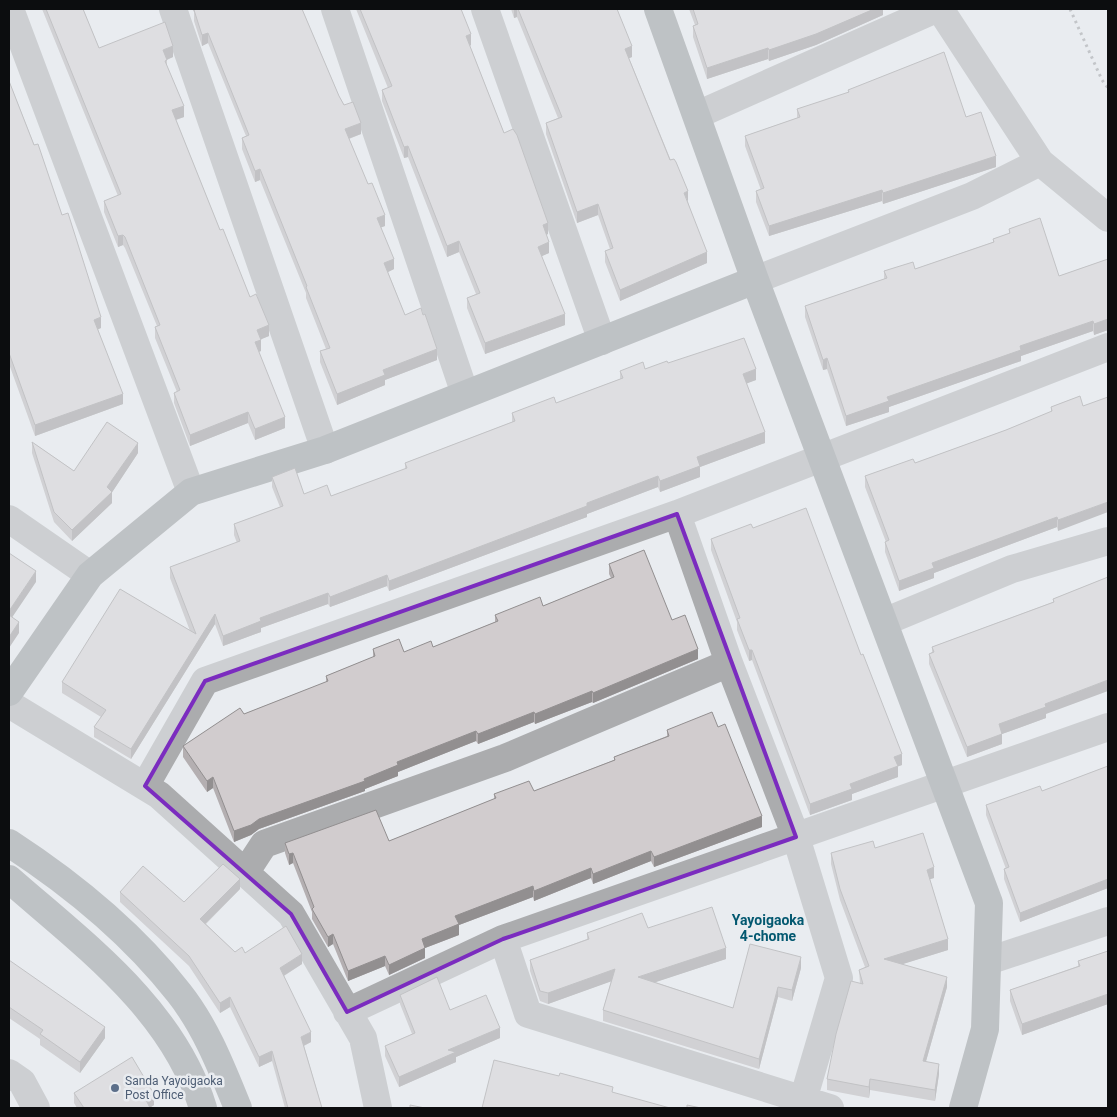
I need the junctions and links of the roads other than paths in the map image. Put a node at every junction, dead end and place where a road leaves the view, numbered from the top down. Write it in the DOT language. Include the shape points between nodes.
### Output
graph roads {
  1 [pos="10,9"];
  2 [pos="173,9"];
  3 [pos="335,9"];
  4 [pos="484,9"];
  5 [pos="658,9"];
  6 [pos="936,9"];
  7 [pos="940,9"];
  8 [pos="697,115"];
  9 [pos="1040,162"];
  10 [pos="1108,218"];
  11 [pos="755,280"];
  12 [pos="602,340"];
  13 [pos="1108,347"];
  14 [pos="466,394"];
  15 [pos="324,450"];
  16 [pos="822,457"];
  17 [pos="192,492"];
  18 [pos="677,514"];
  19 [pos="9,519"];
  20 [pos="1108,542"];
  21 [pos="90,575"];
  22 [pos="884,622"];
  23 [pos="729,663"];
  24 [pos="9,692"];
  25 [pos="9,704"];
  26 [pos="1108,727"];
  27 [pos="145,786"];
  28 [pos="946,786"];
  29 [pos="796,837"];
  30 [pos="9,843"];
  31 [pos="245,873"];
  32 [pos="9,878"];
  33 [pos="1108,921"];
  34 [pos="503,939"];
  35 [pos="988,961"];
  36 [pos="347,1012"];
  37 [pos="9,1073"];
  38 [pos="803,1100"];
  39 [pos="36,1108"];
  40 [pos="203,1108"];
  41 [pos="238,1108"];
  42 [pos="378,1108"];
  43 [pos="830,1108"];
  44 [pos="963,1108"];
  1 -- 17 [label="street"];
  2 -- 15 [label="street"];
  3 -- 14 [label="street"];
  4 -- 12 [label="street"];
  5 -- 8 [label="street"];
  6 -- 8 [label="street"];
  7 -- 9 [label="street"];
  8 -- 11 [label="street"];
  9 -- 10 [label="street"];
  9 -- 11 [label="street" via="972,196"];
  11 -- 12 [label="street"];
  11 -- 16 [label="street"];
  12 -- 14 [label="street"];
  13 -- 16 [label="street"];
  14 -- 15 [label="street"];
  15 -- 17 [label="street"];
  16 -- 18 [label="street"];
  16 -- 22 [label="street"];
  17 -- 21 [label="street"];
  18 -- 23 [label="street"];
  18 -- 27 [label="street" via="206,681"];
  19 -- 21 [label="street"];
  20 -- 22 [label="street" via="1012,569"];
  21 -- 24 [label="street"];
  22 -- 28 [label="street"];
  23 -- 29 [label="street"];
  23 -- 31 [label="street" via="505,758 264,844"];
  25 -- 27 [label="street"];
  26 -- 28 [label="street"];
  27 -- 31 [label="street"];
  28 -- 29 [label="street"];
  28 -- 35 [label="street" via="989,903"];
  29 -- 34 [label="street"];
  29 -- 38 [label="street" via="839,978"];
  30 -- 41 [label="street" via="54,873 121,930 180,994 215,1052"];
  31 -- 36 [label="street" via="291,914"];
  32 -- 40 [label="street" via="120,975 161,1027 195,1083"];
  33 -- 35 [label="street"];
  34 -- 36 [label="street"];
  34 -- 38 [label="street" via="528,1014"];
  35 -- 44 [label="street" via="985,1029"];
  36 -- 42 [label="street" via="362,1038"];
  37 -- 39 [label="street" via="22,1082"];
  38 -- 43 [label="street"];
}
